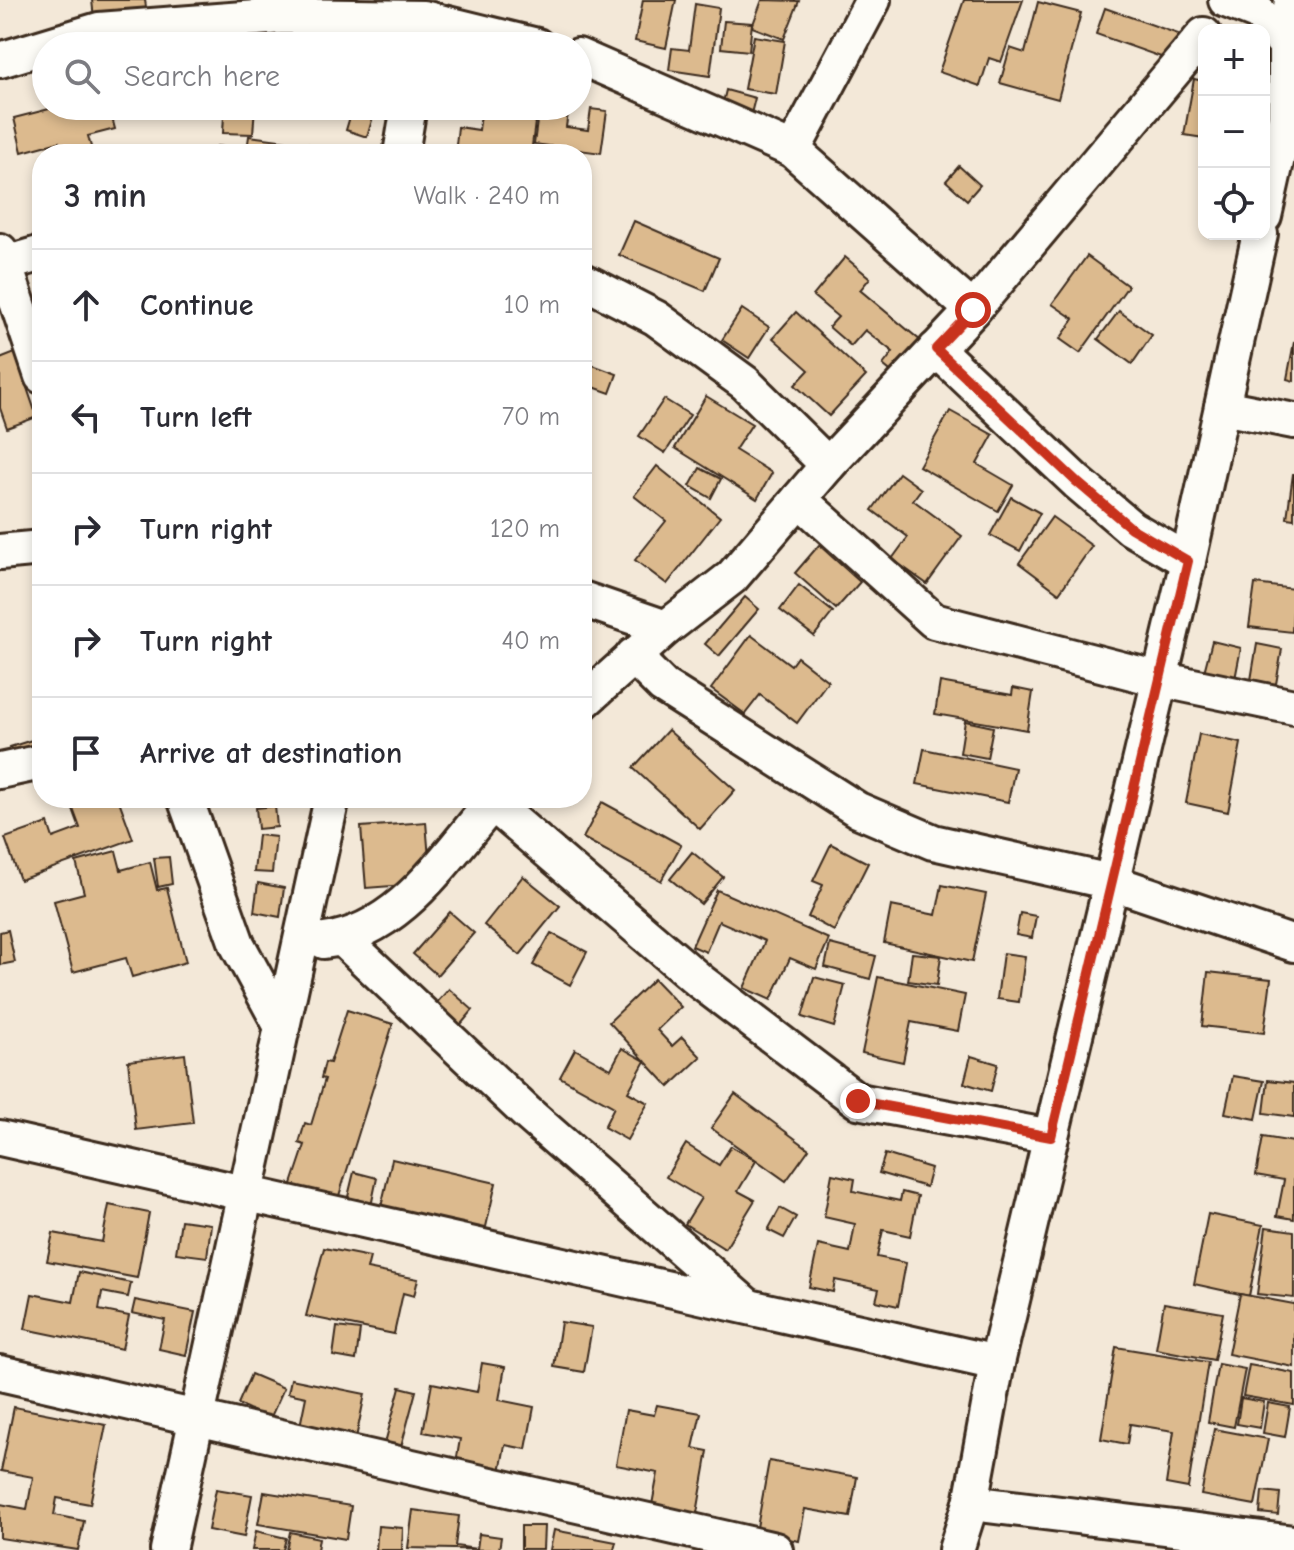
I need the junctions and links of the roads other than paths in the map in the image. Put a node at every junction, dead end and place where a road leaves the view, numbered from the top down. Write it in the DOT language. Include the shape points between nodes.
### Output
graph roads {
  1 [pos="873,0"];
  2 [pos="1292,0"];
  3 [pos="1229,1"];
  4 [pos="178,11"];
  5 [pos="422,21"];
  6 [pos="1212,24"];
  7 [pos="92,32"];
  8 [pos="473,32"];
  9 [pos="1198,42"];
  10 [pos="1286,45"];
  11 [pos="32,50"];
  12 [pos="0,60"];
  13 [pos="592,62"];
  14 [pos="407,120"];
  15 [pos="403,144"];
  16 [pos="793,150"];
  17 [pos="1270,189"];
  18 [pos="1259,240"];
  19 [pos="32,254"];
  20 [pos="2,258"];
  21 [pos="592,285"];
  22 [pos="973,310"];
  23 [pos="11,318"];
  24 [pos="936,349"];
  25 [pos="32,357"];
  26 [pos="1222,407"];
  27 [pos="1294,421"];
  28 [pos="828,465"];
  29 [pos="799,499"];
  30 [pos="32,549"];
  31 [pos="0,552"];
  32 [pos="1188,561"];
  33 [pos="592,602"];
  34 [pos="666,628"];
  35 [pos="633,656"];
  36 [pos="1159,679"];
  37 [pos="592,694"];
  38 [pos="1294,707"];
  39 [pos="32,764"];
  40 [pos="0,771"];
  41 [pos="189,808"];
  42 [pos="330,808"];
  43 [pos="488,808"];
  44 [pos="503,808"];
  45 [pos="1111,882"];
  46 [pos="343,939"];
  47 [pos="300,944"];
  48 [pos="1294,944"];
  49 [pos="282,1027"];
  50 [pos="1051,1137"];
  51 [pos="0,1138"];
  52 [pos="244,1195"];
  53 [pos="746,1305"];
  54 [pos="997,1363"];
  55 [pos="0,1373"];
  56 [pos="197,1418"];
  57 [pos="971,1503"];
  58 [pos="713,1543"];
  59 [pos="1294,1543"];
  60 [pos="168,1550"];
  61 [pos="775,1550"];
  62 [pos="956,1550"];
  1 -- 16 [label="street"];
  2 -- 10 [label="street"];
  3 -- 6 [label="street"];
  3 -- 10 [label="street" via="1259,13"];
  4 -- 5 [label="street"];
  4 -- 7 [label="street"];
  5 -- 8 [label="street"];
  9 -- 22 [label="street"];
  10 -- 17 [label="street" via="1286,117"];
  11 -- 12 [label="street"];
  13 -- 16 [label="street"];
  14 -- 15 [label="street"];
  16 -- 22 [label="street"];
  18 -- 26 [label="street"];
  19 -- 20 [label="street"];
  20 -- 23 [label="street"];
  21 -- 28 [label="street" via="656,318 745,383"];
  22 -- 24 [label="street"];
  23 -- 25 [label="street"];
  24 -- 28 [label="street"];
  24 -- 32 [label="street" via="1131,528"];
  26 -- 27 [label="street"];
  26 -- 32 [label="street"];
  28 -- 29 [label="street"];
  29 -- 34 [label="street" via="732,577"];
  29 -- 36 [label="street" via="934,621"];
  30 -- 31 [label="street"];
  32 -- 36 [label="street"];
  33 -- 34 [label="street"];
  34 -- 35 [label="street"];
  35 -- 37 [label="street"];
  35 -- 45 [label="street" via="663,686 858,810 933,842"];
  36 -- 38 [label="street"];
  36 -- 45 [label="street"];
  39 -- 40 [label="street"];
  41 -- 49 [label="street" via="237,944"];
  42 -- 47 [label="street"];
  43 -- 46 [label="street" via="443,864 392,913"];
  44 -- 50 [label="street" via="701,982 858,1101"];
  45 -- 48 [label="street"];
  45 -- 50 [label="street"];
  46 -- 47 [label="street"];
  46 -- 53 [label="street" via="527,1113"];
  47 -- 49 [label="street"];
  49 -- 52 [label="street"];
  50 -- 54 [label="street"];
  51 -- 52 [label="street"];
  52 -- 53 [label="street"];
  52 -- 56 [label="street"];
  53 -- 54 [label="street"];
  54 -- 57 [label="street"];
  55 -- 56 [label="street"];
  56 -- 58 [label="street"];
  56 -- 60 [label="street"];
  57 -- 59 [label="street"];
  57 -- 62 [label="street"];
  58 -- 61 [label="street"];
}
